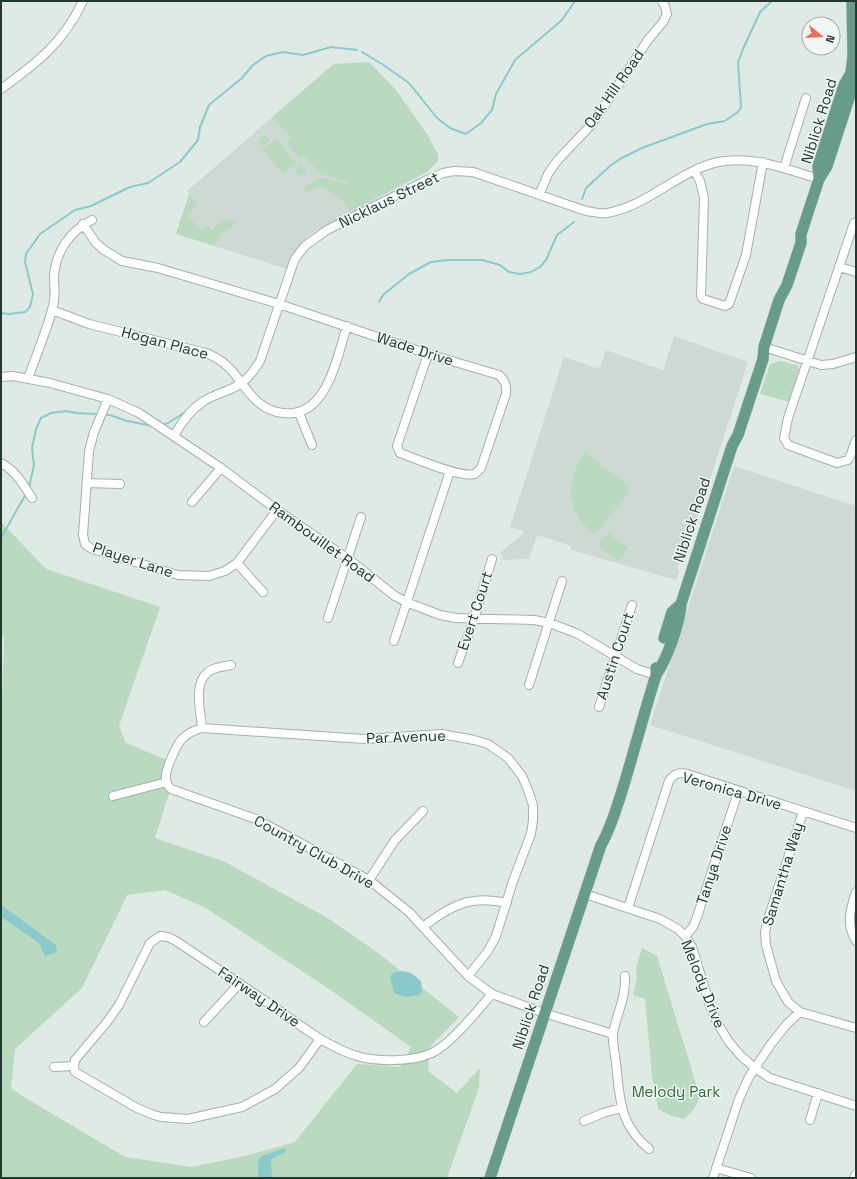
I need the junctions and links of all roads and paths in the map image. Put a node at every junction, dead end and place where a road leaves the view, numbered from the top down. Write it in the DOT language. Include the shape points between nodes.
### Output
graph roads {
  1 [pos="83,1"];
  2 [pos="662,1"];
  3 [pos="852,1"];
  4 [pos="854,26"];
  5 [pos="1,89"];
  6 [pos="806,98"];
  7 [pos="763,162"];
  8 [pos="784,168"];
  9 [pos="694,170"];
  10 [pos="819,179"];
  11 [pos="539,195"];
  12 [pos="92,220"];
  13 [pos="854,223"];
  14 [pos="83,224"];
  15 [pos="840,267"];
  16 [pos="856,272"];
  17 [pos="279,304"];
  18 [pos="52,310"];
  19 [pos="347,326"];
  20 [pos="764,347"];
  21 [pos="428,354"];
  22 [pos="856,357"];
  23 [pos="808,362"];
  24 [pos="1,377"];
  25 [pos="28,379"];
  26 [pos="242,383"];
  27 [pos="108,399"];
  28 [pos="299,413"];
  29 [pos="174,436"];
  30 [pos="856,440"];
  31 [pos="312,445"];
  32 [pos="1,464"];
  33 [pos="220,468"];
  34 [pos="450,471"];
  35 [pos="87,483"];
  36 [pos="120,484"];
  37 [pos="32,498"];
  38 [pos="192,502"];
  39 [pos="277,510"];
  40 [pos="361,517"];
  41 [pos="347,558"];
  42 [pos="492,559"];
  43 [pos="237,564"];
  44 [pos="562,581"];
  45 [pos="262,592"];
  46 [pos="406,602"];
  47 [pos="632,605"];
  48 [pos="328,618"];
  49 [pos="474,619"];
  50 [pos="550,623"];
  51 [pos="394,641"];
  52 [pos="615,656"];
  53 [pos="458,663"];
  54 [pos="231,665"];
  55 [pos="656,675"];
  56 [pos="529,685"];
  57 [pos="599,707"];
  58 [pos="202,728"];
  59 [pos="167,782"];
  60 [pos="738,792"];
  61 [pos="112,796"];
  62 [pos="423,811"];
  63 [pos="803,812"];
  64 [pos="856,828"];
  65 [pos="369,880"];
  66 [pos="856,892"];
  67 [pos="585,894"];
  68 [pos="506,903"];
  69 [pos="628,908"];
  70 [pos="423,927"];
  71 [pos="685,936"];
  72 [pos="856,941"];
  73 [pos="468,976"];
  74 [pos="625,976"];
  75 [pos="239,984"];
  76 [pos="492,994"];
  77 [pos="800,1012"];
  78 [pos="544,1013"];
  79 [pos="204,1022"];
  80 [pos="856,1028"];
  81 [pos="613,1034"];
  82 [pos="320,1039"];
  83 [pos="74,1066"];
  84 [pos="54,1067"];
  85 [pos="754,1068"];
  86 [pos="818,1093"];
  87 [pos="856,1106"];
  88 [pos="621,1108"];
  89 [pos="810,1120"];
  90 [pos="584,1121"];
  91 [pos="649,1149"];
  92 [pos="716,1168"];
  93 [pos="856,1174"];
  94 [pos="490,1178"];
  95 [pos="713,1178"];
  96 [pos="751,1178"];
  97 [pos="854,1178"];
  1 -- 5 [label="street" via="71,24 46,54"];
  2 -- 11 [label="street, Oak Hill Road" via="667,14 663,22 590,126 557,161"];
  3 -- 4 [label="main road, Niblick Road"];
  4 -- 10 [label="main road, Niblick Road" via="851,73 844,85 818,166"];
  6 -- 8 [label="street"];
  7 -- 8 [label="street, Nicklaus Street"];
  7 -- 9 [label="street, Nicklaus Street" via="725,161"];
  7 -- 9 [label="street" via="746,255 729,304 725,306 701,296 704,198"];
  8 -- 10 [label="street, Nicklaus Street"];
  9 -- 11 [label="street, Nicklaus Street" via="633,204 608,212 586,211"];
  10 -- 20 [label="main road, Niblick Road" via="787,285 779,300"];
  11 -- 17 [label="street, Nicklaus Street" via="467,171 443,173 314,238 297,256"];
  12 -- 14 [label="street"];
  13 -- 15 [label="street"];
  14 -- 17 [label="street, Wade Drive" via="96,243 122,261 158,268"];
  14 -- 18 [label="street" via="67,239 58,257"];
  15 -- 16 [label="street"];
  15 -- 23 [label="street"];
  17 -- 19 [label="street, Wade Drive"];
  17 -- 26 [label="street, Nicklaus Street" via="260,361"];
  18 -- 25 [label="street"];
  18 -- 26 [label="street, Hogan Place" via="89,324 217,357 230,367"];
  19 -- 21 [label="street, Wade Drive"];
  19 -- 28 [label="street" via="322,394 309,408"];
  20 -- 23 [label="street"];
  20 -- 55 [label="main road, Niblick Road" via="756,358 732,433 732,446 681,604 680,614 662,666"];
  21 -- 34 [label="street, Wade Drive" via="397,446 400,453"];
  21 -- 34 [label="street, Wade Drive" via="498,375 506,383 506,394 480,468 471,475"];
  22 -- 23 [label="street" via="833,364"];
  23 -- 30 [label="street" via="786,424 785,442 788,446 836,463 848,460"];
  24 -- 25 [label="street, Rambouillet Road"];
  25 -- 27 [label="street, Rambouillet Road"];
  26 -- 28 [label="street, Hogan Place" via="264,407 273,412"];
  26 -- 29 [label="street, Nicklaus Street" via="203,401 192,410"];
  27 -- 29 [label="street, Rambouillet Road" via="139,412"];
  27 -- 35 [label="street, Player Lane" via="89,451"];
  28 -- 31 [label="street"];
  29 -- 33 [label="street, Rambouillet Road"];
  32 -- 37 [label="street" via="18,476"];
  33 -- 38 [label="street"];
  33 -- 39 [label="street, Rambouillet Road"];
  34 -- 46 [label="street"];
  35 -- 36 [label="street"];
  35 -- 43 [label="street, Player Lane" via="83,535 85,544 92,550 178,575 201,577 217,574"];
  39 -- 41 [label="street, Rambouillet Road"];
  39 -- 43 [label="street, Player Lane"];
  40 -- 41 [label="street"];
  41 -- 46 [label="street, Rambouillet Road"];
  41 -- 48 [label="street"];
  42 -- 49 [label="street, Evert Court"];
  43 -- 45 [label="street"];
  44 -- 50 [label="street"];
  46 -- 49 [label="street, Rambouillet Road" via="440,615"];
  46 -- 51 [label="street"];
  47 -- 52 [label="street, Austin Court"];
  49 -- 50 [label="street, Rambouillet Road" via="534,620"];
  49 -- 53 [label="street, Evert Court"];
  50 -- 52 [label="street, Rambouillet Road" via="578,634"];
  50 -- 56 [label="street"];
  52 -- 55 [label="street, Rambouillet Road" via="637,669"];
  52 -- 57 [label="street, Austin Court"];
  54 -- 58 [label="street" via="207,672 200,684"];
  55 -- 67 [label="main road, Niblick Road" via="637,745"];
  58 -- 59 [label="street" via="180,741 171,760"];
  58 -- 68 [label="street, Par Avenue" via="364,739 442,734 488,744 508,758 522,776 533,805 531,834"];
  59 -- 61 [label="street"];
  59 -- 65 [label="street, Country Club Drive" via="170,789 177,792 256,819"];
  60 -- 63 [label="street, Veronica Drive"];
  60 -- 69 [label="street, Veronica Drive" via="681,773 672,777"];
  60 -- 71 [label="street, Tanya Drive" via="697,917"];
  62 -- 65 [label="street" via="395,840"];
  63 -- 64 [label="street, Veronica Drive"];
  63 -- 77 [label="street, Samantha Way" via="765,932 776,981 788,1002"];
  65 -- 70 [label="street, Country Club Drive" via="409,912"];
  66 -- 72 [label="street" via="850,917 850,928"];
  67 -- 69 [label="street, Melody Drive"];
  67 -- 78 [label="main road, Niblick Road"];
  68 -- 70 [label="street" via="474,900 458,904"];
  68 -- 73 [label="street, Par Avenue" via="496,936 488,951"];
  69 -- 71 [label="street, Melody Drive" via="660,919 678,928"];
  70 -- 73 [label="street, Country Club Drive"];
  71 -- 85 [label="street, Melody Drive" via="692,947 718,1024 728,1042"];
  73 -- 76 [label="street, Country Club Drive"];
  74 -- 81 [label="street" via="626,988"];
  75 -- 79 [label="street"];
  75 -- 82 [label="street, Fairway Drive"];
  75 -- 83 [label="street, Fairway Drive" via="171,938 160,936 153,940 143,954 108,1022 75,1060"];
  76 -- 78 [label="street, Country Club Drive"];
  76 -- 82 [label="street, Fairway Drive" via="448,1042 438,1050 420,1057 386,1060 359,1057"];
  77 -- 80 [label="street, Samantha Way"];
  77 -- 85 [label="street" via="787,1024"];
  78 -- 81 [label="street, Country Club Drive"];
  78 -- 94 [label="main road, Niblick Road"];
  81 -- 88 [label="street"];
  82 -- 83 [label="street" via="299,1068 275,1090 242,1107 188,1118 161,1117 137,1108 75,1072"];
  83 -- 84 [label="street"];
  85 -- 86 [label="street, Melody Drive" via="770,1078"];
  85 -- 92 [label="street" via="743,1089"];
  86 -- 87 [label="street, Melody Drive"];
  86 -- 89 [label="street"];
  88 -- 90 [label="street"];
  88 -- 91 [label="street" via="635,1135"];
  92 -- 95 [label="street"];
  92 -- 96 [label="street"];
  93 -- 97 [label="street"];
}
